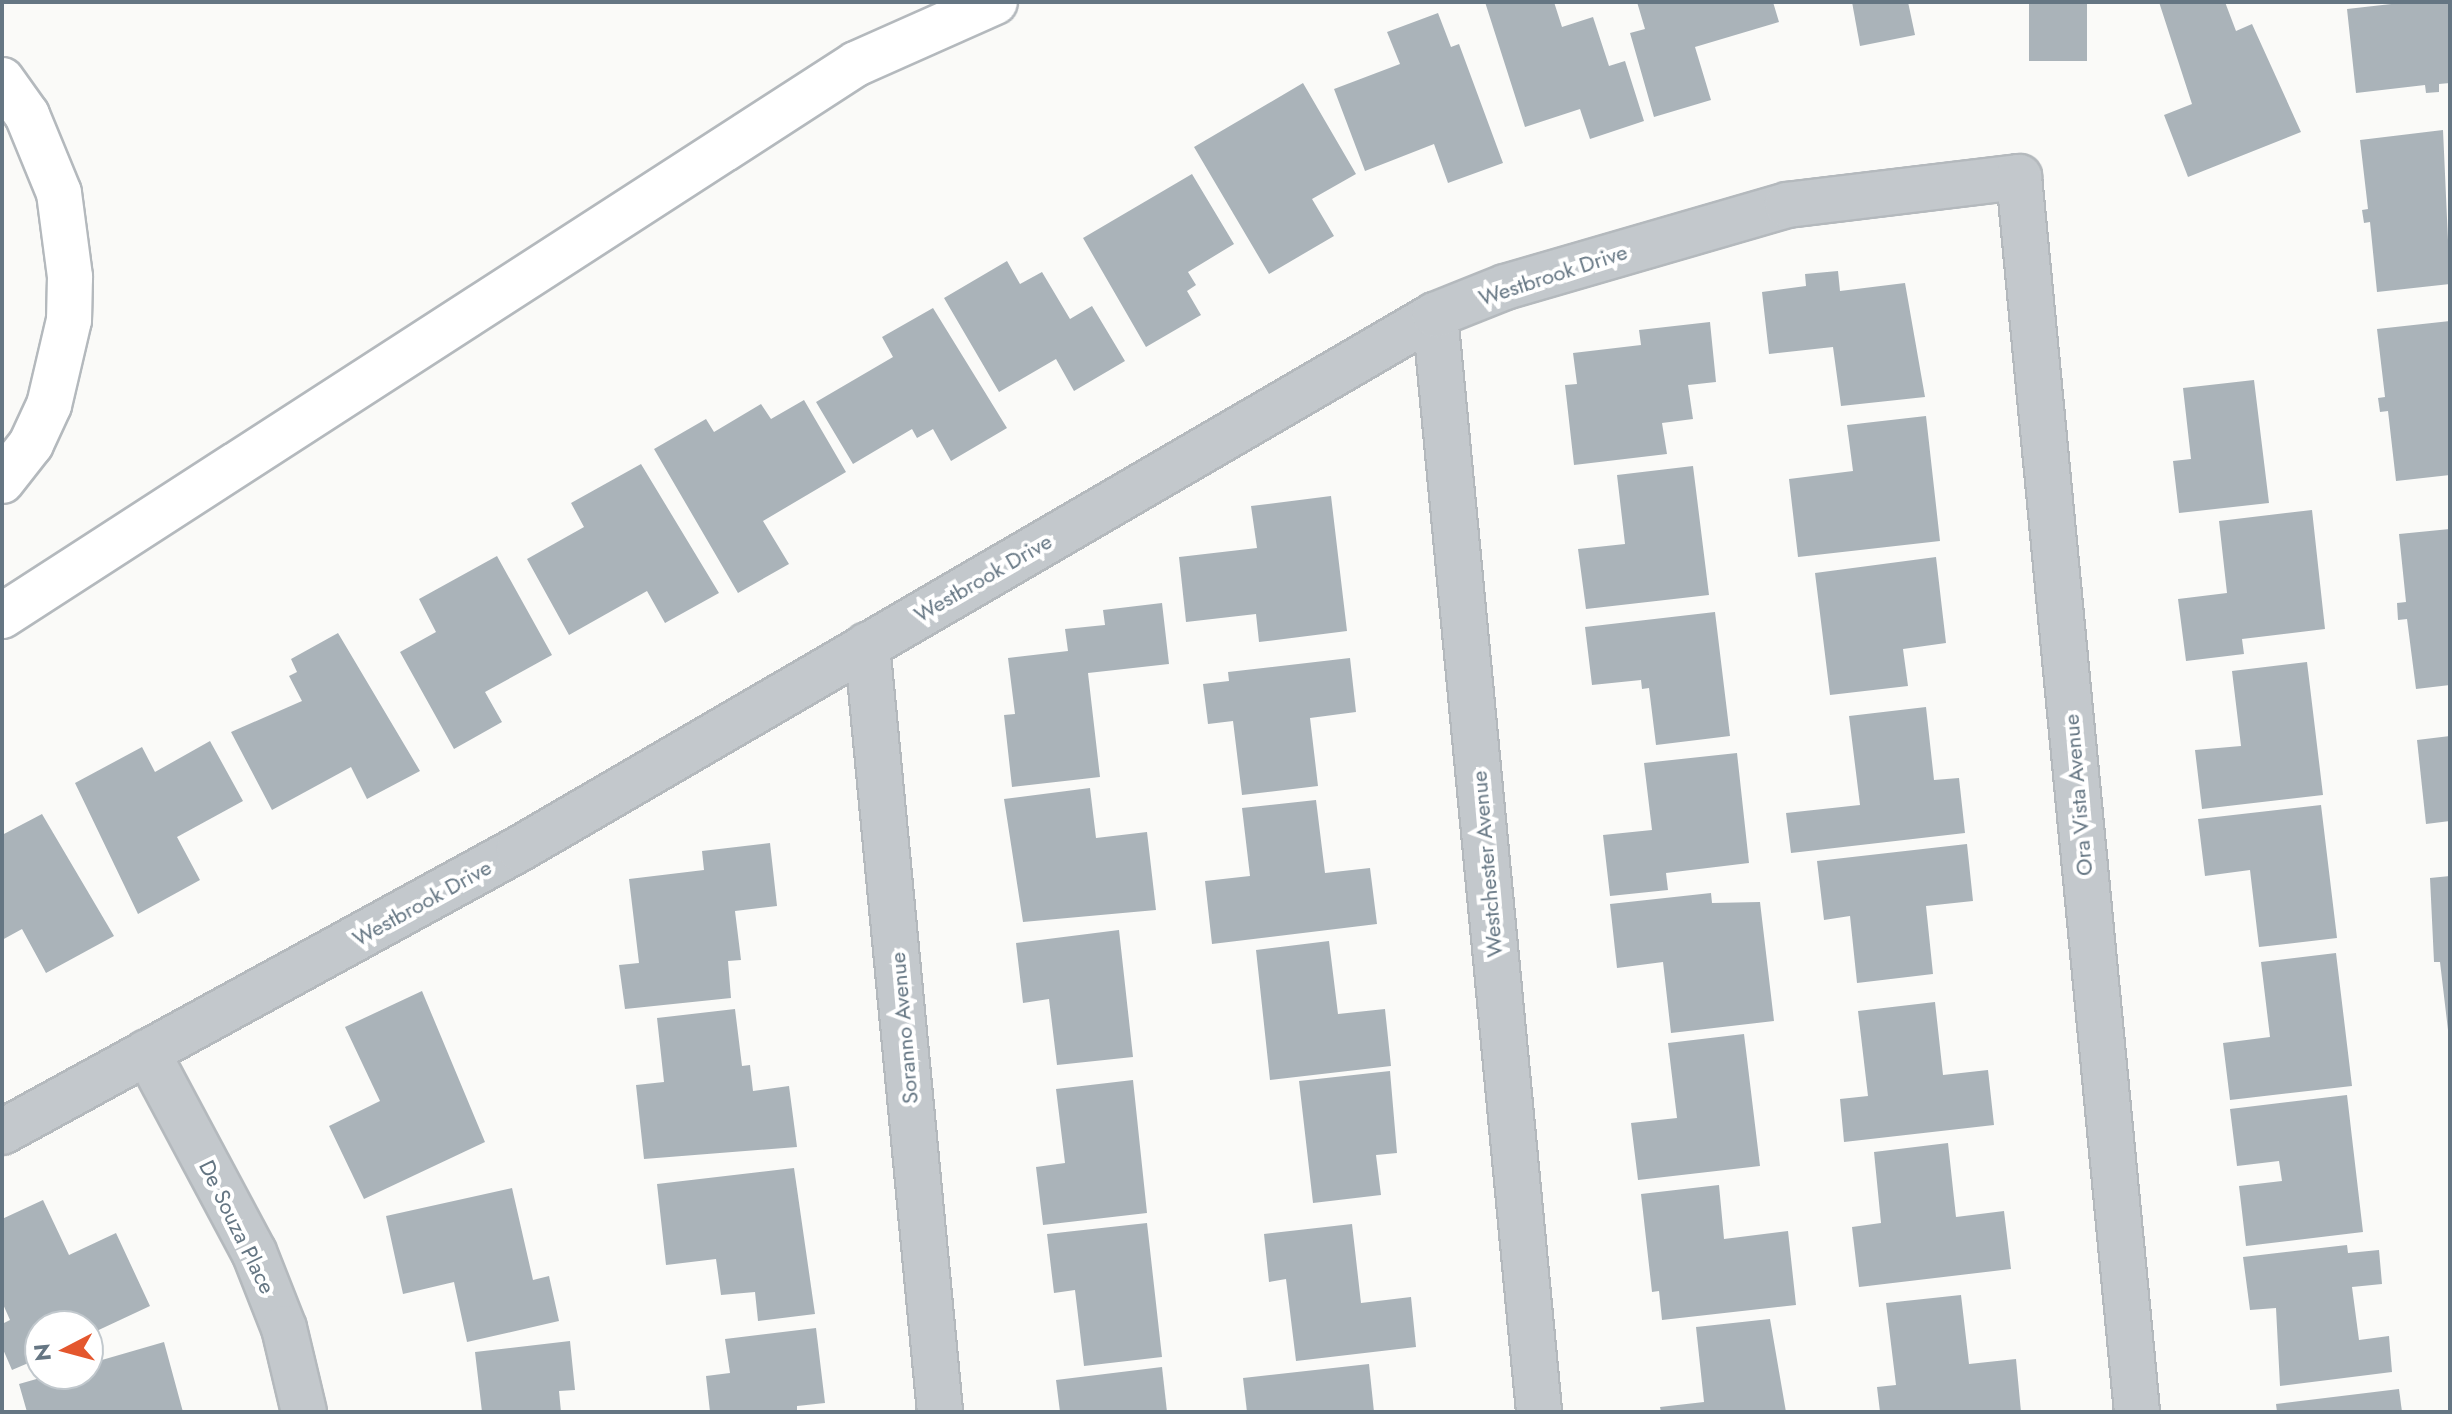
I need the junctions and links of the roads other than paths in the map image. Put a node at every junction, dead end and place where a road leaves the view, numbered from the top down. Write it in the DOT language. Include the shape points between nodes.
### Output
graph roads {
  1 [pos="995,2"];
  2 [pos="2,80"];
  3 [pos="2019,177"];
  4 [pos="1435,315"];
  5 [pos="2,481"];
  6 [pos="2,616"];
  7 [pos="867,645"];
  8 [pos="147,1052"];
  9 [pos="2,1132"];
  10 [pos="304,1412"];
  11 [pos="940,1412"];
  12 [pos="1539,1412"];
  13 [pos="2137,1412"];
  1 -- 6 [label="highway" via="856,64"];
  2 -- 5 [label="highway" via="27,115 59,193 70,277 69,320 49,405 31,444"];
  3 -- 4 [label="street, Westbrook Drive" via="1787,205 1505,287"];
  3 -- 13 [label="street, Ora Vista Avenue"];
  4 -- 7 [label="street, Westbrook Drive"];
  4 -- 12 [label="street, Westchester Avenue"];
  7 -- 8 [label="street, Westbrook Drive" via="519,849"];
  7 -- 11 [label="street, Soranno Avenue"];
  8 -- 9 [label="street, Westbrook Drive"];
  8 -- 10 [label="street, De Souza Place" via="254,1252 284,1328"];
}
